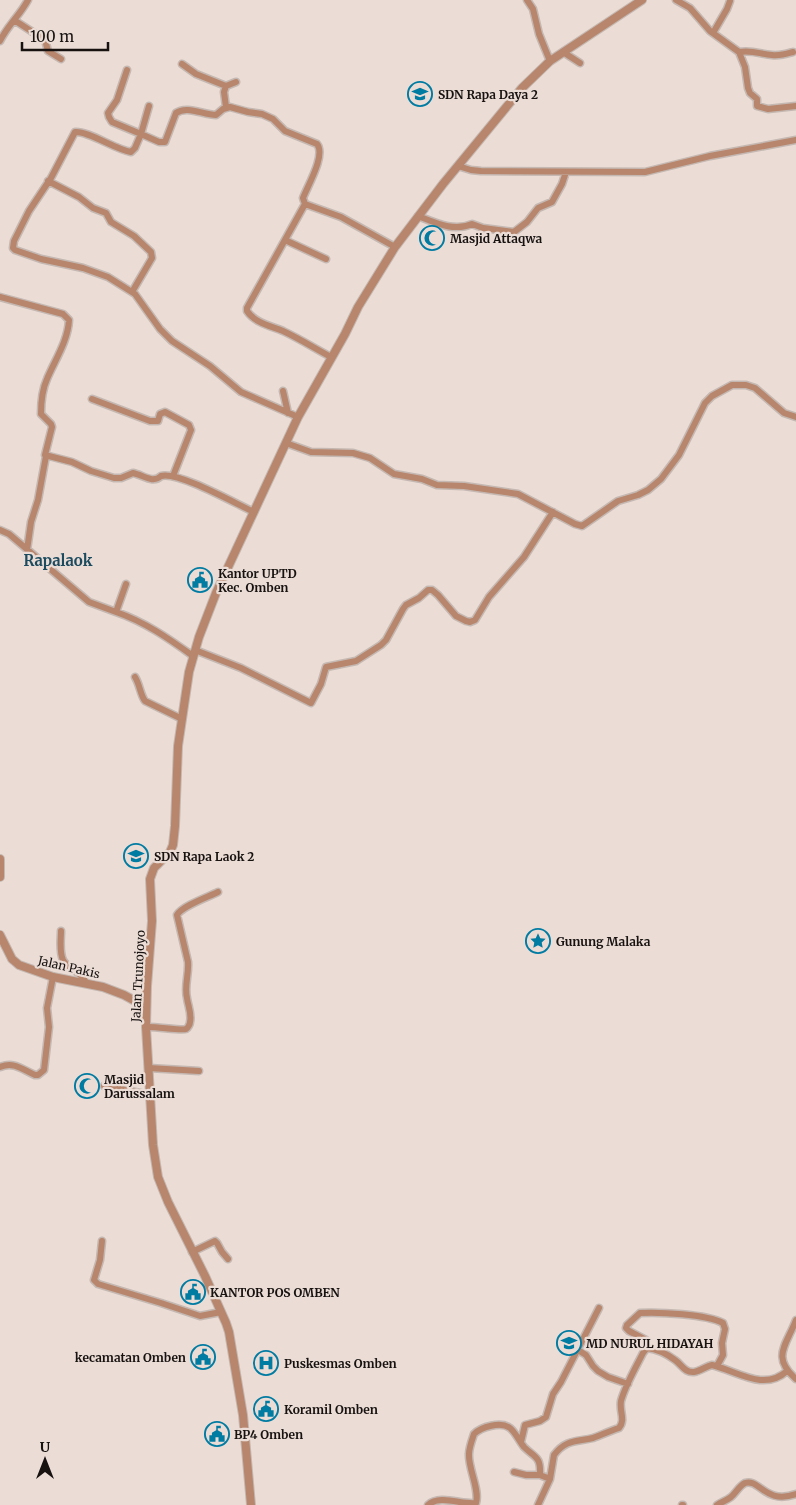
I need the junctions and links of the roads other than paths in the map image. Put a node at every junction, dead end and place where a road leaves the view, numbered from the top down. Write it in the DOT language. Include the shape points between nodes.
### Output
graph roads {
  1 [pos="28,0"];
  2 [pos="527,0"];
  3 [pos="642,0"];
  4 [pos="676,0"];
  5 [pos="730,1"];
  6 [pos="14,20"];
  7 [pos="713,33"];
  8 [pos="0,41"];
  9 [pos="563,52"];
  10 [pos="739,52"];
  11 [pos="793,52"];
  12 [pos="61,60"];
  13 [pos="550,61"];
  14 [pos="580,63"];
  15 [pos="182,64"];
  16 [pos="126,70"];
  17 [pos="236,82"];
  18 [pos="226,86"];
  19 [pos="150,106"];
  20 [pos="796,106"];
  21 [pos="226,107"];
  22 [pos="141,134"];
  23 [pos="796,140"];
  24 [pos="458,166"];
  25 [pos="566,172"];
  26 [pos="48,182"];
  27 [pos="305,204"];
  28 [pos="418,216"];
  29 [pos="285,240"];
  30 [pos="395,247"];
  31 [pos="326,259"];
  32 [pos="132,292"];
  33 [pos="0,297"];
  34 [pos="332,358"];
  35 [pos="283,391"];
  36 [pos="92,399"];
  37 [pos="288,413"];
  38 [pos="298,417"];
  39 [pos="796,417"];
  40 [pos="286,443"];
  41 [pos="46,456"];
  42 [pos="173,476"];
  43 [pos="254,512"];
  44 [pos="553,512"];
  45 [pos="0,530"];
  46 [pos="27,550"];
  47 [pos="126,584"];
  48 [pos="116,612"];
  49 [pos="194,653"];
  50 [pos="135,677"];
  51 [pos="182,719"];
  52 [pos="0,859"];
  53 [pos="0,877"];
  54 [pos="218,892"];
  55 [pos="61,931"];
  56 [pos="1,938"];
  57 [pos="53,977"];
  58 [pos="86,983"];
  59 [pos="146,1007"];
  60 [pos="146,1027"];
  61 [pos="0,1067"];
  62 [pos="149,1068"];
  63 [pos="199,1071"];
  64 [pos="104,1086"];
  65 [pos="150,1095"];
  66 [pos="102,1241"];
  67 [pos="192,1252"];
  68 [pos="228,1259"];
  69 [pos="599,1308"];
  70 [pos="221,1312"];
  71 [pos="796,1320"];
  72 [pos="646,1348"];
  73 [pos="578,1350"];
  74 [pos="717,1366"];
  75 [pos="787,1371"];
  76 [pos="796,1379"];
  77 [pos="628,1384"];
  78 [pos="521,1442"];
  79 [pos="514,1472"];
  80 [pos="540,1475"];
  81 [pos="550,1478"];
  82 [pos="796,1494"];
  83 [pos="251,1505"];
  84 [pos="428,1505"];
  85 [pos="538,1505"];
  86 [pos="717,1505"];
  1 -- 6 [label="street"];
  2 -- 13 [label="street"];
  3 -- 9 [label="street, Jalan Trunojoyo"];
  4 -- 7 [label="street" via="690,8"];
  5 -- 7 [label="street"];
  6 -- 8 [label="street"];
  6 -- 12 [label="street" via="45,40 48,51"];
  7 -- 10 [label="street"];
  9 -- 13 [label="street, Jalan Trunojoyo"];
  9 -- 14 [label="street"];
  10 -- 11 [label="street" via="749,50 771,55"];
  10 -- 20 [label="street" via="750,93 757,99 757,106 768,109"];
  13 -- 24 [label="street, Jalan Trunojoyo" via="522,88"];
  15 -- 18 [label="street" via="196,74"];
  16 -- 22 [label="street" via="109,117 112,122"];
  17 -- 18 [label="street"];
  18 -- 21 [label="street"];
  19 -- 22 [label="street"];
  21 -- 22 [label="street" via="216,115 178,111 165,142"];
  21 -- 27 [label="street" via="267,116 285,131 319,146 316,168 303,198"];
  22 -- 26 [label="street" via="131,152 82,132 74,133"];
  23 -- 25 [label="street" via="645,172"];
  24 -- 25 [label="street" via="481,171"];
  24 -- 28 [label="street, Jalan Trunojoyo"];
  25 -- 28 [label="street" via="552,202 538,208 514,232 472,224 446,226"];
  26 -- 32 [label="street" via="106,213 111,222 152,252 152,258"];
  26 -- 32 [label="street" via="14,240 14,249 96,272"];
  27 -- 29 [label="street"];
  27 -- 30 [label="street" via="341,216"];
  28 -- 30 [label="street, Jalan Trunojoyo"];
  29 -- 31 [label="street"];
  29 -- 34 [label="street" via="247,312 265,325"];
  30 -- 34 [label="street, Jalan Trunojoyo" via="358,307"];
  32 -- 37 [label="street" via="172,341 242,392"];
  33 -- 41 [label="street" via="63,314 69,320 43,392 41,414 52,427"];
  34 -- 38 [label="street, Jalan Trunojoyo"];
  35 -- 37 [label="street"];
  36 -- 42 [label="street" via="150,421 158,421 160,414 166,412 189,425 191,430"];
  37 -- 38 [label="street"];
  38 -- 40 [label="street, Jalan Trunojoyo"];
  39 -- 44 [label="street" via="784,413 750,385 732,385 705,403 679,455 648,490 618,502 582,526"];
  40 -- 43 [label="street, Jalan Trunojoyo"];
  40 -- 44 [label="street" via="311,452 353,453 370,458 394,474 437,485 518,494"];
  41 -- 42 [label="street" via="114,478 133,473 154,480 165,475"];
  41 -- 46 [label="street"];
  42 -- 43 [label="street"];
  43 -- 49 [label="street, Jalan Trunojoyo" via="216,594"];
  44 -- 49 [label="street" via="524,557 489,597 475,620 470,622 456,616 438,595 428,590 406,605 381,645 356,661 326,667 311,703 241,668"];
  45 -- 46 [label="street"];
  46 -- 48 [label="street" via="89,602"];
  47 -- 48 [label="street"];
  48 -- 49 [label="street" via="152,628"];
  49 -- 51 [label="street, Jalan Trunojoyo"];
  50 -- 51 [label="street" via="145,701"];
  51 -- 59 [label="street, Jalan Trunojoyo" via="173,845 154,868 150,879 152,932"];
  52 -- 53 [label="street"];
  54 -- 60 [label="street" via="178,914 188,962 189,1025 182,1030"];
  55 -- 58 [label="street" via="63,960 83,976"];
  56 -- 57 [label="street, Jalan Pakis" via="16,963"];
  57 -- 58 [label="street, Jalan Pakis"];
  57 -- 61 [label="street" via="47,1008 49,1028 44,1070 38,1075 13,1065"];
  58 -- 59 [label="street, Jalan Pakis" via="113,990"];
  59 -- 60 [label="street, Jalan Trunojoyo"];
  60 -- 62 [label="street, Jalan Trunojoyo"];
  62 -- 63 [label="street"];
  62 -- 65 [label="street, Jalan Trunojoyo"];
  64 -- 65 [label="street"];
  65 -- 67 [label="street, Jalan Trunojoyo" via="152,1145 158,1177"];
  66 -- 70 [label="street" via="94,1276 98,1284 200,1316"];
  67 -- 68 [label="street" via="215,1241"];
  67 -- 70 [label="street, Jalan Trunojoyo"];
  69 -- 73 [label="street"];
  70 -- 83 [label="street, Jalan Trunojoyo" via="229,1332 239,1385"];
  71 -- 75 [label="street" via="781,1356"];
  72 -- 74 [label="street" via="669,1356 688,1371"];
  72 -- 74 [label="street" via="646,1340 626,1328 640,1313 716,1320 723,1323 725,1329 722,1356"];
  72 -- 77 [label="street"];
  73 -- 77 [label="street" via="608,1378"];
  73 -- 78 [label="street" via="553,1394 546,1417 525,1425"];
  74 -- 75 [label="street" via="759,1380 776,1379"];
  75 -- 76 [label="street"];
  77 -- 81 [label="street" via="621,1401 620,1426 562,1447 554,1455"];
  78 -- 80 [label="street" via="538,1459"];
  78 -- 84 [label="street" via="510,1428 504,1426 491,1426 475,1432 469,1455 476,1502 437,1501"];
  79 -- 80 [label="street"];
  80 -- 81 [label="street"];
  81 -- 85 [label="street"];
  82 -- 86 [label="street" via="776,1499 749,1482"];
}
